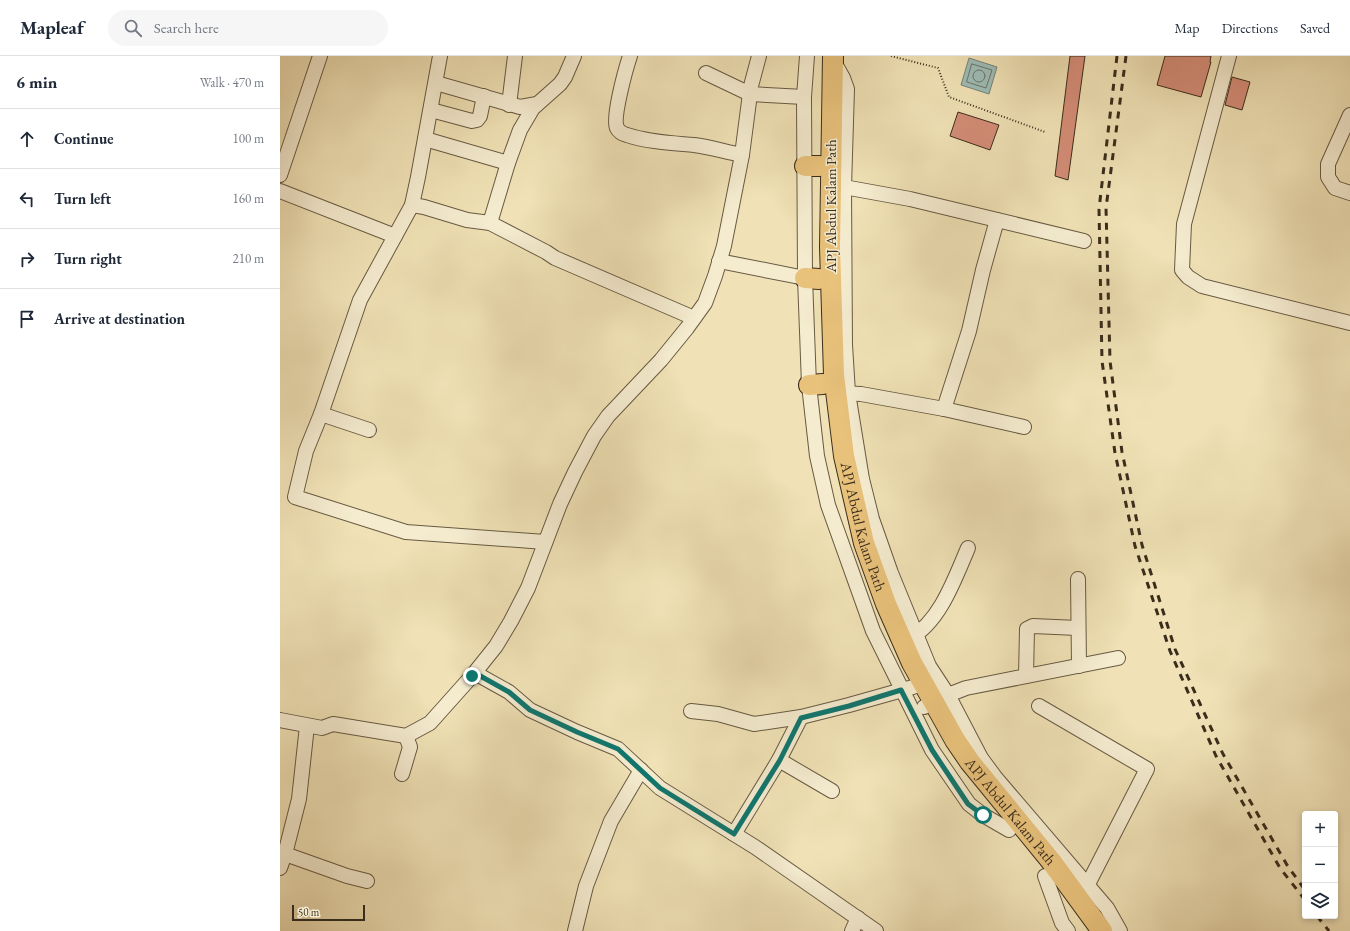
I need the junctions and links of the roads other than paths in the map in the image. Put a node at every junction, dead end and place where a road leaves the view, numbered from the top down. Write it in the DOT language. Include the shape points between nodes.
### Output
graph roads {
  1 [pos="320,56"];
  2 [pos="440,56"];
  3 [pos="514,56"];
  4 [pos="574,56"];
  5 [pos="630,56"];
  6 [pos="759,56"];
  7 [pos="806,56"];
  8 [pos="1229,56"];
  9 [pos="829,57"];
  10 [pos="706,73"];
  11 [pos="436,83"];
  12 [pos="750,94"];
  13 [pos="484,96"];
  14 [pos="804,97"];
  15 [pos="536,104"];
  16 [pos="509,105"];
  17 [pos="431,110"];
  18 [pos="1350,115"];
  19 [pos="425,139"];
  20 [pos="742,155"];
  21 [pos="508,163"];
  22 [pos="813,166"];
  23 [pos="280,175"];
  24 [pos="838,186"];
  25 [pos="280,191"];
  26 [pos="1350,194"];
  27 [pos="412,205"];
  28 [pos="997,220"];
  29 [pos="490,223"];
  30 [pos="395,236"];
  31 [pos="1084,241"];
  32 [pos="719,261"];
  33 [pos="812,279"];
  34 [pos="694,318"];
  35 [pos="1350,323"];
  36 [pos="829,389"];
  37 [pos="944,409"];
  38 [pos="321,414"];
  39 [pos="1024,427"];
  40 [pos="369,430"];
  41 [pos="545,542"];
  42 [pos="968,548"];
  43 [pos="1078,579"];
  44 [pos="1078,628"];
  45 [pos="910,638"];
  46 [pos="1118,658"];
  47 [pos="1079,666"];
  48 [pos="475,673"];
  49 [pos="1026,676"];
  50 [pos="907,688"];
  51 [pos="935,701"];
  52 [pos="1039,706"];
  53 [pos="691,711"];
  54 [pos="801,718"];
  55 [pos="280,720"];
  56 [pos="307,726"];
  57 [pos="406,736"];
  58 [pos="780,760"];
  59 [pos="641,770"];
  60 [pos="402,774"];
  61 [pos="832,791"];
  62 [pos="1002,793"];
  63 [pos="1009,830"];
  64 [pos="734,834"];
  65 [pos="285,854"];
  66 [pos="280,868"];
  67 [pos="367,881"];
  68 [pos="1055,882"];
  69 [pos="1088,884"];
  70 [pos="858,918"];
  71 [pos="575,931"];
  72 [pos="852,931"];
  73 [pos="876,931"];
  74 [pos="1068,931"];
  75 [pos="1087,931"];
  76 [pos="1102,931"];
  77 [pos="1120,931"];
  1 -- 23 [label="street"];
  2 -- 11 [label="street"];
  3 -- 16 [label="street"];
  4 -- 15 [label="street" via="560,84"];
  5 -- 20 [label="street" via="619,102 616,127 620,132 635,137"];
  6 -- 12 [label="street"];
  7 -- 14 [label="street"];
  8 -- 35 [label="street" via="1184,224 1182,270 1202,286"];
  9 -- 22 [label="highway, APJ Abdul Kalam Path"];
  9 -- 24 [label="highway, APJ Abdul Kalam Path"];
  10 -- 12 [label="street"];
  11 -- 13 [label="street"];
  11 -- 17 [label="street"];
  12 -- 14 [label="street"];
  12 -- 20 [label="street"];
  13 -- 16 [label="street"];
  13 -- 17 [label="street" via="477,120 472,121"];
  14 -- 22 [label="street"];
  15 -- 16 [label="street" via="520,107"];
  15 -- 21 [label="street" via="520,130"];
  17 -- 19 [label="street"];
  18 -- 26 [label="street" via="1328,164 1328,177 1336,188"];
  19 -- 21 [label="street"];
  19 -- 27 [label="street"];
  20 -- 32 [label="street"];
  21 -- 29 [label="street"];
  22 -- 33 [label="highway, APJ Abdul Kalam Path" via="818,251"];
  24 -- 28 [label="street" via="910,199"];
  24 -- 36 [label="highway, APJ Abdul Kalam Path" via="831,282 834,375"];
  25 -- 30 [label="street"];
  27 -- 29 [label="street" via="467,220"];
  27 -- 30 [label="street"];
  28 -- 31 [label="street"];
  28 -- 37 [label="street" via="969,331"];
  29 -- 34 [label="street" via="555,258"];
  30 -- 38 [label="street" via="360,300"];
  32 -- 33 [label="street"];
  32 -- 34 [label="street" via="704,303"];
  33 -- 36 [label="highway, APJ Abdul Kalam Path" via="820,346"];
  34 -- 41 [label="street" via="662,360 608,416 594,436 566,491"];
  36 -- 37 [label="street"];
  36 -- 45 [label="highway, APJ Abdul Kalam Path" via="855,478 864,543 886,604"];
  36 -- 50 [label="highway, APJ Abdul Kalam Path" via="831,459 846,518 859,564"];
  37 -- 39 [label="street"];
  38 -- 40 [label="street"];
  38 -- 41 [label="street" via="306,451 296,497 406,532"];
  41 -- 48 [label="street" via="528,588 511,621"];
  42 -- 45 [label="street" via="931,621"];
  43 -- 44 [label="street"];
  44 -- 47 [label="street"];
  44 -- 49 [label="street" via="1033,626 1027,629"];
  45 -- 51 [label="highway, APJ Abdul Kalam Path" via="912,663"];
  46 -- 47 [label="street"];
  47 -- 49 [label="street"];
  48 -- 57 [label="street" via="430,723"];
  48 -- 59 [label="street" via="509,692 530,710 618,749"];
  49 -- 51 [label="street" via="966,688"];
  50 -- 51 [label="highway, APJ Abdul Kalam Path"];
  50 -- 54 [label="street"];
  50 -- 63 [label="street" via="932,750 968,804"];
  51 -- 62 [label="highway, APJ Abdul Kalam Path" via="955,740 970,762"];
  51 -- 63 [label="highway, APJ Abdul Kalam Path" via="952,757"];
  52 -- 69 [label="street" via="1147,769"];
  53 -- 54 [label="street" via="718,714 754,724"];
  54 -- 58 [label="street"];
  55 -- 56 [label="street"];
  56 -- 57 [label="street" via="322,728 333,724"];
  56 -- 65 [label="street" via="299,798"];
  57 -- 60 [label="street" via="410,747"];
  58 -- 61 [label="street"];
  58 -- 64 [label="street"];
  59 -- 64 [label="street" via="660,788"];
  59 -- 71 [label="street" via="611,821 586,886"];
  62 -- 68 [label="highway, APJ Abdul Kalam Path"];
  62 -- 69 [label="street"];
  63 -- 68 [label="highway, APJ Abdul Kalam Path"];
  64 -- 70 [label="street"];
  65 -- 66 [label="street"];
  65 -- 67 [label="street"];
  68 -- 74 [label="street" via="1062,923"];
  68 -- 75 [label="highway, APJ Abdul Kalam Path"];
  68 -- 76 [label="highway, APJ Abdul Kalam Path"];
  69 -- 77 [label="street" via="1107,908"];
  70 -- 72 [label="street"];
  70 -- 73 [label="street"];
}
